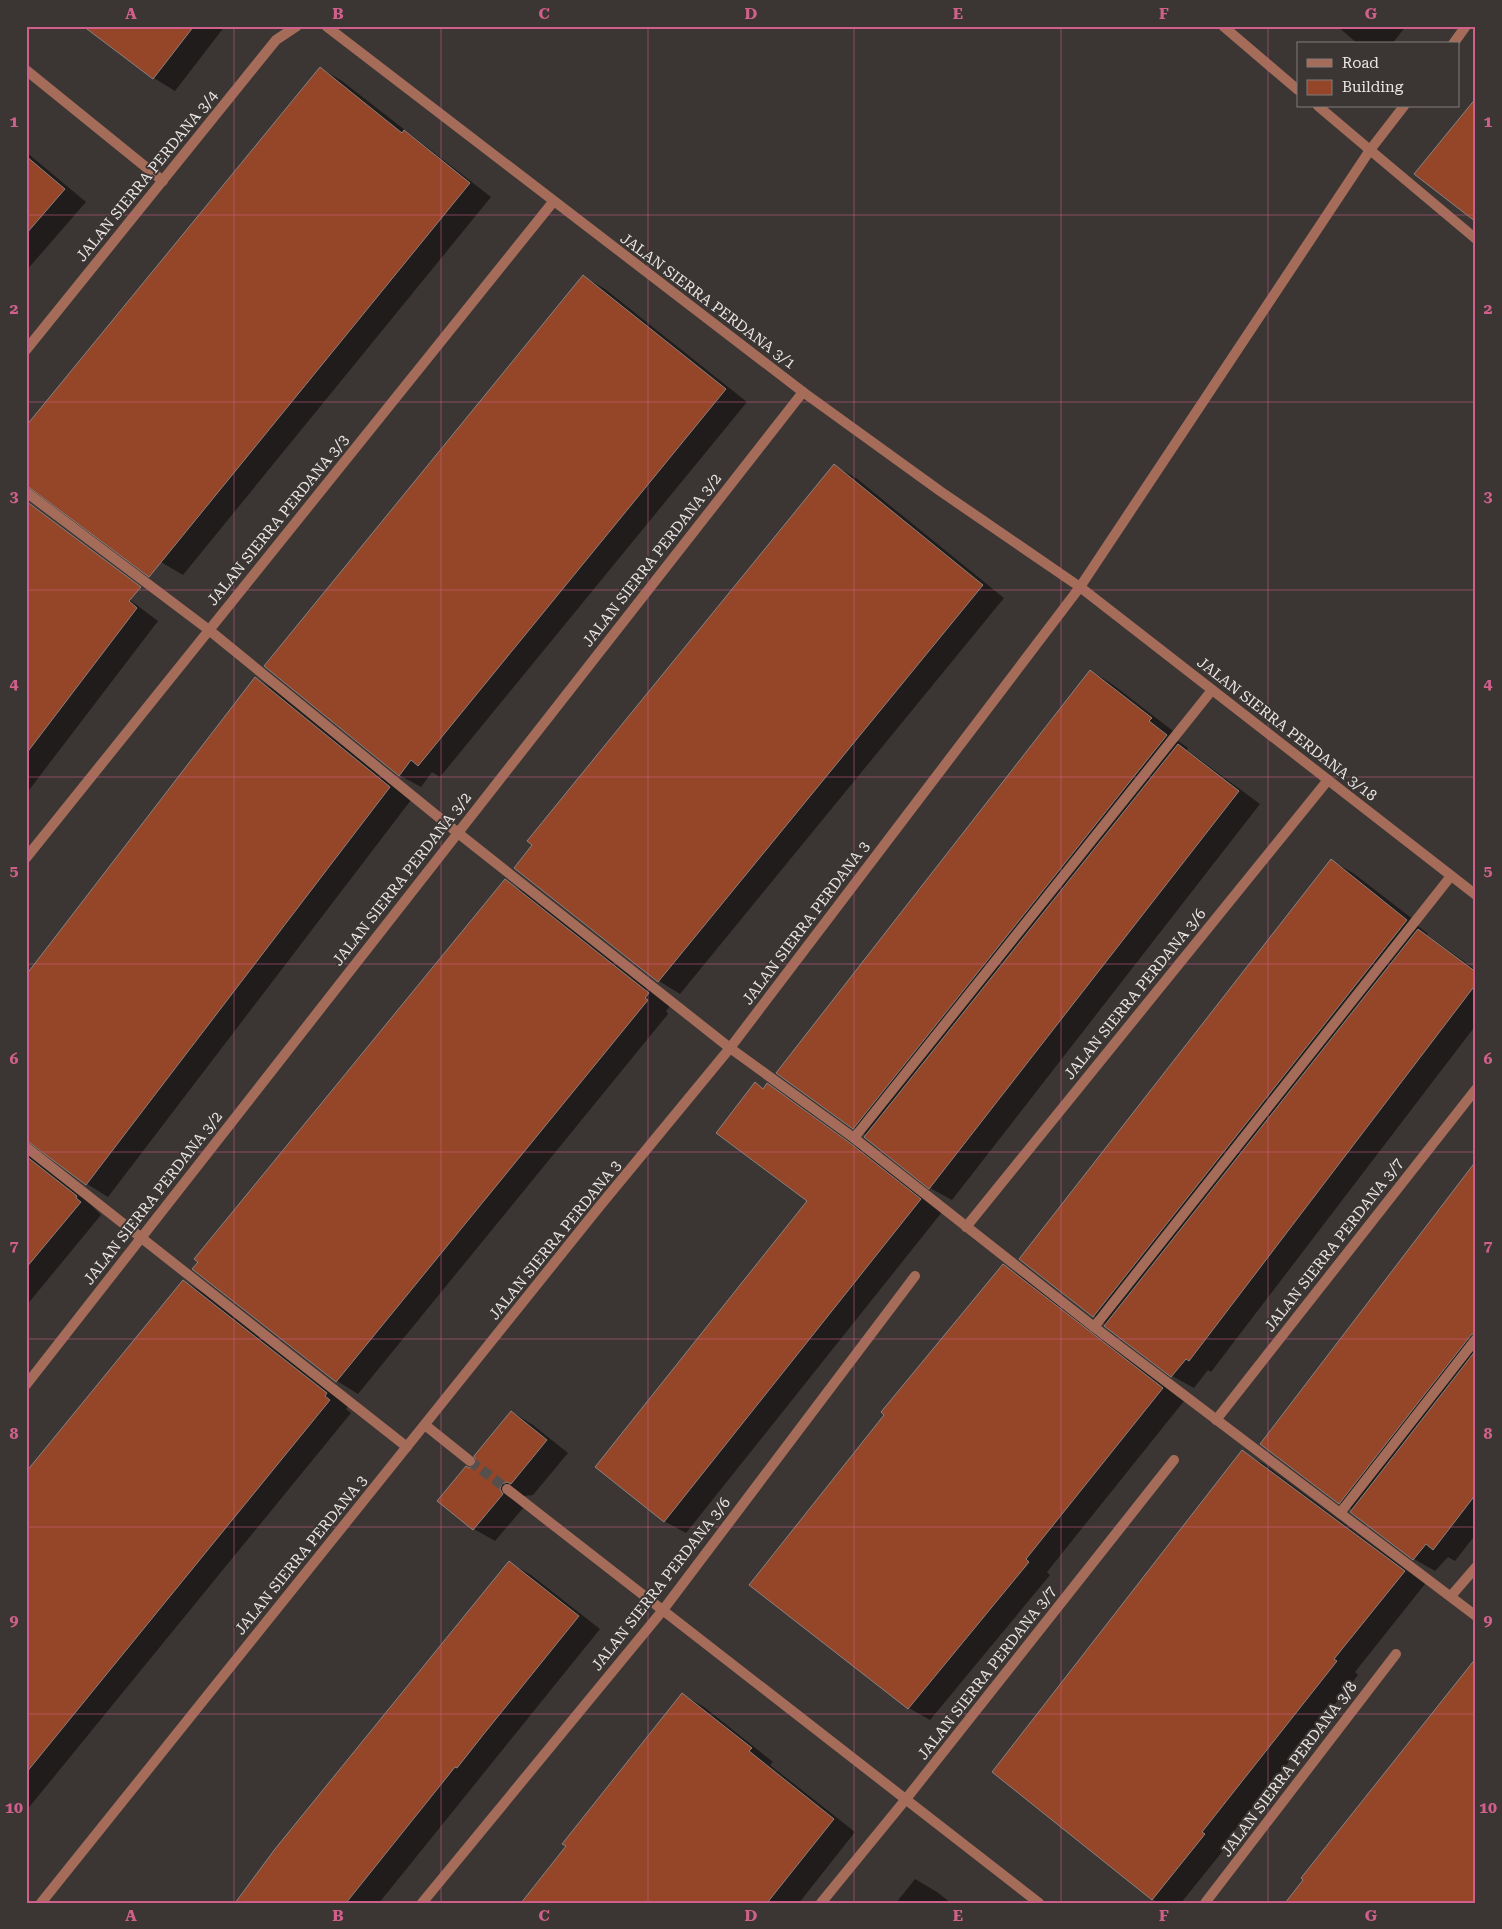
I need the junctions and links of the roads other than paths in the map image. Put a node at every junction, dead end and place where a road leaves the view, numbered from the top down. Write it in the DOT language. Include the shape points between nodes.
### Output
graph roads {
  1 [pos="297,26"];
  2 [pos="326,26"];
  3 [pos="1222,26"];
  4 [pos="1466,26"];
  5 [pos="1454,42"];
  6 [pos="26,70"];
  7 [pos="1297,89"];
  8 [pos="1320,108"];
  9 [pos="1402,108"];
  10 [pos="1370,150"];
  11 [pos="163,181"];
  12 [pos="553,202"];
  13 [pos="1476,239"];
  14 [pos="26,350"];
  15 [pos="803,392"];
  16 [pos="26,492"];
  17 [pos="1080,587"];
  18 [pos="209,630"];
  19 [pos="1212,690"];
  20 [pos="1328,780"];
  21 [pos="458,833"];
  22 [pos="26,858"];
  23 [pos="1451,876"];
  24 [pos="1476,895"];
  25 [pos="730,1048"];
  26 [pos="1476,1090"];
  27 [pos="854,1138"];
  28 [pos="26,1147"];
  29 [pos="966,1228"];
  30 [pos="142,1238"];
  31 [pos="915,1276"];
  32 [pos="1094,1327"];
  33 [pos="1476,1339"];
  34 [pos="26,1385"];
  35 [pos="1216,1420"];
  36 [pos="425,1425"];
  37 [pos="407,1447"];
  38 [pos="470,1460"];
  39 [pos="1174,1460"];
  40 [pos="507,1489"];
  41 [pos="1340,1513"];
  42 [pos="1476,1567"];
  43 [pos="1451,1596"];
  44 [pos="663,1610"];
  45 [pos="1476,1616"];
  46 [pos="1396,1654"];
  47 [pos="906,1799"];
  48 [pos="41,1903"];
  49 [pos="422,1903"];
  50 [pos="821,1903"];
  51 [pos="1039,1903"];
  52 [pos="1205,1903"];
  1 -- 11 [label="street, JALAN SIERRA PERDANA 3/4" via="276,40"];
  2 -- 12 [label="street, JALAN SIERRA PERDANA 3/1"];
  3 -- 7 [label="street"];
  4 -- 5 [label="street"];
  6 -- 11 [label="street"];
  8 -- 10 [label="street"];
  9 -- 10 [label="street, JALAN SIERRA PERDANA 3"];
  10 -- 13 [label="street"];
  10 -- 17 [label="street, JALAN SIERRA PERDANA 3"];
  11 -- 14 [label="street, JALAN SIERRA PERDANA 3/4"];
  12 -- 15 [label="street, JALAN SIERRA PERDANA 3/1"];
  12 -- 18 [label="street, JALAN SIERRA PERDANA 3/3"];
  15 -- 17 [label="street, JALAN SIERRA PERDANA 3/1"];
  15 -- 21 [label="street, JALAN SIERRA PERDANA 3/2"];
  16 -- 18 [label="street"];
  17 -- 19 [label="street, JALAN SIERRA PERDANA 3/18"];
  17 -- 25 [label="street, JALAN SIERRA PERDANA 3"];
  18 -- 21 [label="street"];
  18 -- 22 [label="street, JALAN SIERRA PERDANA 3/3"];
  19 -- 20 [label="street, JALAN SIERRA PERDANA 3/18"];
  19 -- 27 [label="street"];
  20 -- 23 [label="street, JALAN SIERRA PERDANA 3/18"];
  20 -- 29 [label="street, JALAN SIERRA PERDANA 3/6"];
  21 -- 25 [label="street"];
  21 -- 30 [label="street, JALAN SIERRA PERDANA 3/2"];
  23 -- 24 [label="street, JALAN SIERRA PERDANA 3/18"];
  23 -- 32 [label="street"];
  25 -- 27 [label="street"];
  25 -- 36 [label="street, JALAN SIERRA PERDANA 3"];
  26 -- 35 [label="street, JALAN SIERRA PERDANA 3/7"];
  27 -- 29 [label="street"];
  28 -- 30 [label="street"];
  29 -- 32 [label="street"];
  30 -- 34 [label="street, JALAN SIERRA PERDANA 3/2"];
  30 -- 37 [label="street"];
  31 -- 44 [label="street, JALAN SIERRA PERDANA 3/6"];
  32 -- 35 [label="street"];
  33 -- 41 [label="street"];
  35 -- 41 [label="street"];
  36 -- 37 [label="street, JALAN SIERRA PERDANA 3"];
  36 -- 38 [label="street"];
  37 -- 48 [label="street, JALAN SIERRA PERDANA 3"];
  39 -- 47 [label="street, JALAN SIERRA PERDANA 3/7"];
  40 -- 44 [label="street"];
  41 -- 43 [label="street"];
  42 -- 43 [label="street"];
  43 -- 45 [label="street"];
  44 -- 47 [label="street"];
  44 -- 49 [label="street, JALAN SIERRA PERDANA 3/6"];
  46 -- 52 [label="street, JALAN SIERRA PERDANA 3/8"];
  47 -- 50 [label="street, JALAN SIERRA PERDANA 3/7"];
  47 -- 51 [label="street"];
}
